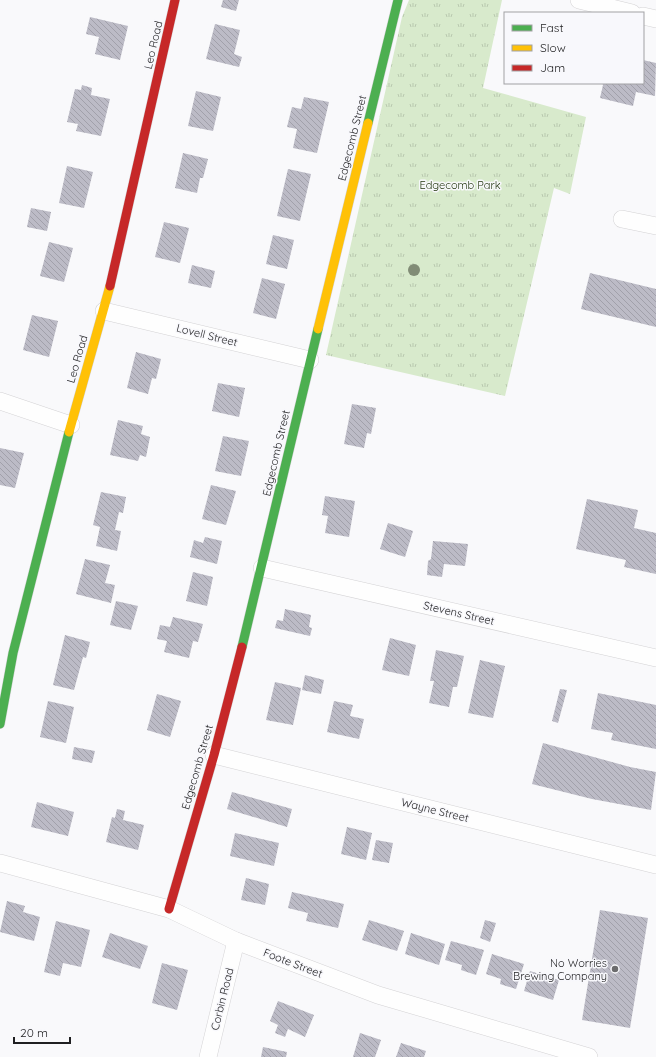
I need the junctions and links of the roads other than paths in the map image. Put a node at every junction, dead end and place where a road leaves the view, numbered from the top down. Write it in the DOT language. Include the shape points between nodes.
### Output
graph roads {
  1 [pos="175,0"];
  2 [pos="398,0"];
  3 [pos="579,0"];
  4 [pos="628,12"];
  5 [pos="644,16"];
  6 [pos="656,19"];
  7 [pos="622,219"];
  8 [pos="656,226"];
  9 [pos="104,311"];
  10 [pos="310,360"];
  11 [pos="0,401"];
  12 [pos="71,425"];
  13 [pos="262,568"];
  14 [pos="7,651"];
  15 [pos="656,658"];
  16 [pos="0,724"];
  17 [pos="214,755"];
  18 [pos="0,863"];
  19 [pos="656,865"];
  20 [pos="169,909"];
  21 [pos="236,941"];
  22 [pos="208,1057"];
  23 [pos="589,1057"];
  1 -- 9 [label="street, Leo Road"];
  2 -- 10 [label="street, Edgecomb Street"];
  3 -- 4 [label="street"];
  5 -- 6 [label="street"];
  7 -- 8 [label="street"];
  9 -- 10 [label="street, Lovell Street"];
  9 -- 12 [label="street, Leo Road"];
  10 -- 13 [label="street, Edgecomb Street"];
  11 -- 12 [label="street"];
  12 -- 14 [label="street, Leo Road"];
  13 -- 15 [label="street, Stevens Street"];
  13 -- 17 [label="street, Edgecomb Street"];
  14 -- 16 [label="street, Leo Road"];
  17 -- 19 [label="street, Wayne Street"];
  17 -- 20 [label="street, Edgecomb Street"];
  18 -- 20 [label="street, Foote Street"];
  20 -- 21 [label="street, Foote Street"];
  21 -- 22 [label="street, Corbin Road"];
  21 -- 23 [label="street, Foote Street" via="378,995"];
}
